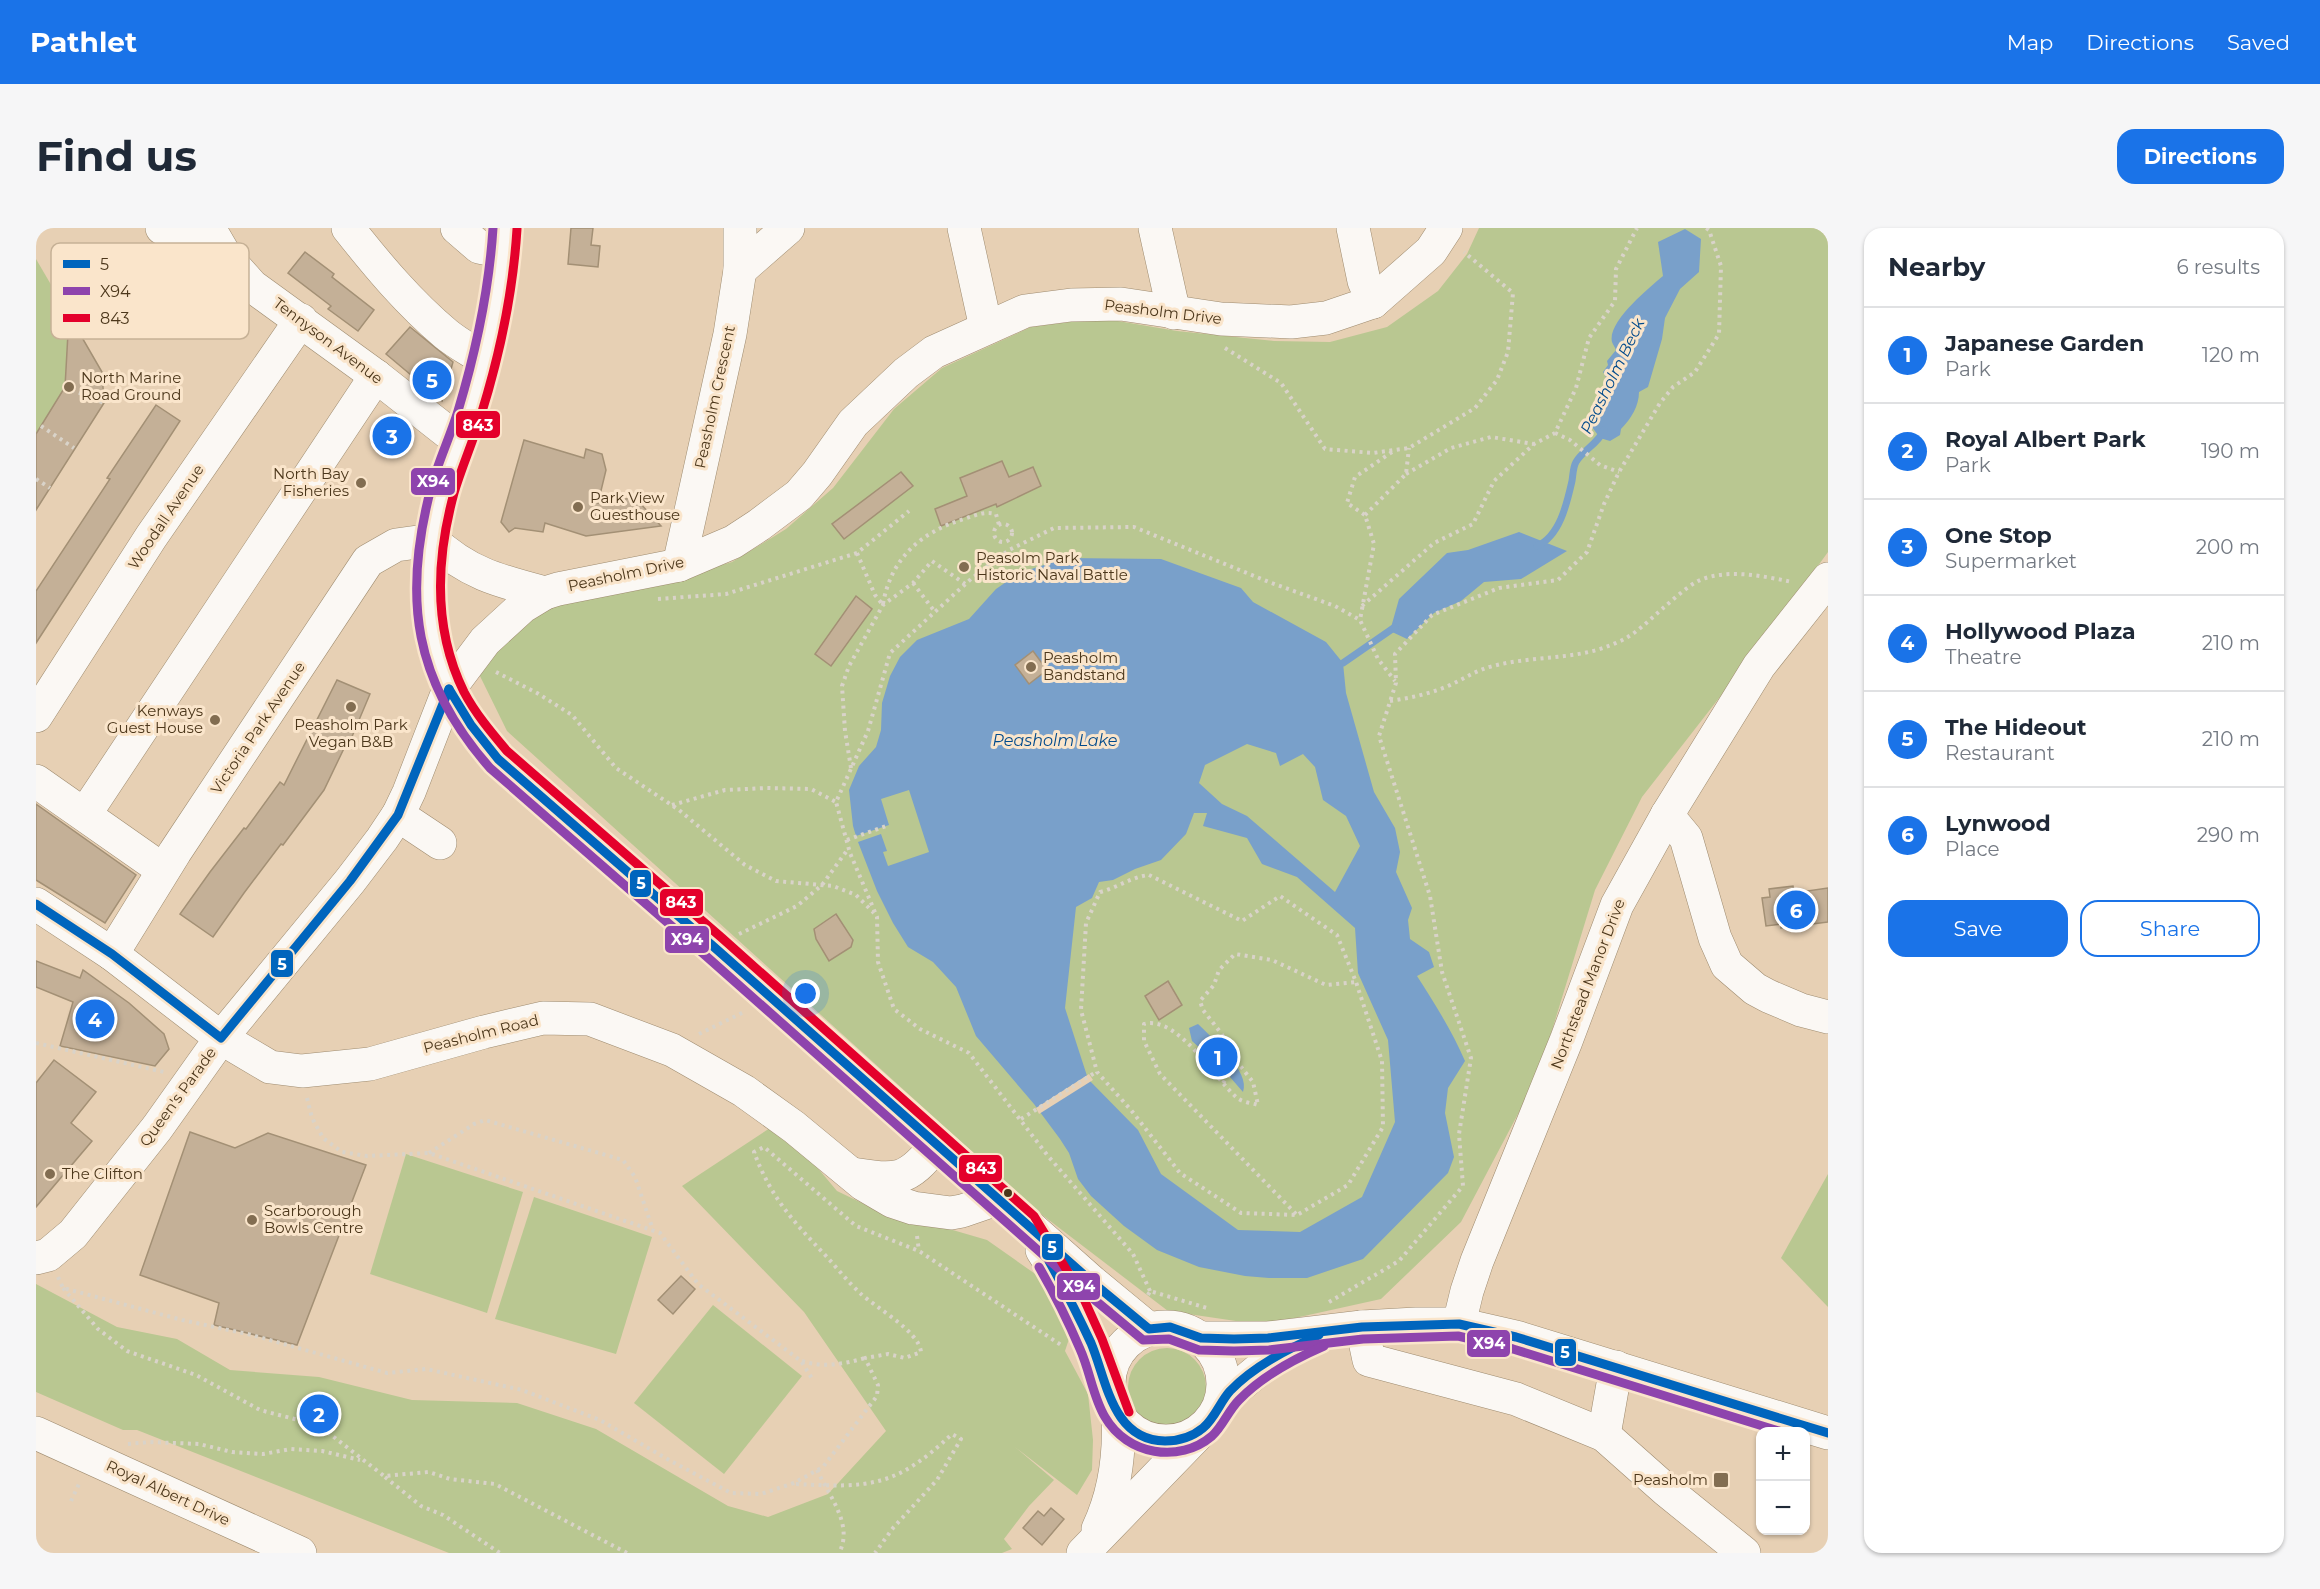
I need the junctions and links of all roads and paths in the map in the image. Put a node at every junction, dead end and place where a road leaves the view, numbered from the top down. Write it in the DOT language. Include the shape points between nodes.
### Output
graph roads {
  1 [pos="162,228"];
  2 [pos="209,228"];
  3 [pos="348,228"];
  4 [pos="457,228"];
  5 [pos="740,228"];
  6 [pos="788,228"];
  7 [pos="964,228"];
  8 [pos="1155,228"];
  9 [pos="1353,228"];
  10 [pos="1637,228"];
  11 [pos="1708,229"];
  12 [pos="1444,231"];
  13 [pos="504,240"];
  14 [pos="192,243"];
  15 [pos="218,243"];
  16 [pos="740,270"];
  17 [pos="249,283"];
  18 [pos="1373,302"];
  19 [pos="1174,313"];
  20 [pos="301,320"];
  21 [pos="986,328"];
  22 [pos="1221,346"];
  23 [pos="485,360"];
  24 [pos="376,376"];
  25 [pos="66,387"];
  26 [pos="104,403"];
  27 [pos="41,426"];
  28 [pos="1555,434"];
  29 [pos="460,442"];
  30 [pos="1534,444"];
  31 [pos="74,448"];
  32 [pos="1409,448"];
  33 [pos="1395,450"];
  34 [pos="1618,472"];
  35 [pos="1406,474"];
  36 [pos="36,479"];
  37 [pos="50,488"];
  38 [pos="909,511"];
  39 [pos="1365,515"];
  40 [pos="999,525"];
  41 [pos="432,540"];
  42 [pos="1006,541"];
  43 [pos="1009,549"];
  44 [pos="857,553"];
  45 [pos="679,566"];
  46 [pos="1812,581"];
  47 [pos="913,583"];
  48 [pos="965,584"];
  49 [pos="545,593"];
  50 [pos="650,598"];
  51 [pos="883,605"];
  52 [pos="1362,606"];
  53 [pos="935,612"];
  54 [pos="1360,620"];
  55 [pos="471,660"];
  56 [pos="1396,683"];
  57 [pos="448,689"];
  58 [pos="1390,701"];
  59 [pos="36,716"];
  60 [pos="851,770"];
  61 [pos="36,781"];
  62 [pos="836,802"];
  63 [pos="672,805"];
  64 [pos="85,814"];
  65 [pos="398,815"];
  66 [pos="1667,815"];
  67 [pos="889,825"];
  68 [pos="847,840"];
  69 [pos="440,843"];
  70 [pos="849,848"];
  71 [pos="163,870"];
  72 [pos="822,885"];
  73 [pos="36,904"];
  74 [pos="876,915"];
  75 [pos="714,947"];
  76 [pos="112,954"];
  77 [pos="1356,982"];
  78 [pos="772,998"];
  79 [pos="1828,1017"];
  80 [pos="221,1038"];
  81 [pos="36,1043"];
  82 [pos="672,1050"];
  83 [pos="1238,1063"];
  84 [pos="302,1071"];
  85 [pos="1096,1072"];
  86 [pos="191,1080"];
  87 [pos="1223,1083"];
  88 [pos="1021,1119"];
  89 [pos="936,1145"];
  90 [pos="429,1153"];
  91 [pos="850,1174"];
  92 [pos="997,1199"];
  93 [pos="1297,1215"];
  94 [pos="1025,1224"];
  95 [pos="653,1230"];
  96 [pos="42,1257"];
  97 [pos="63,1288"];
  98 [pos="1150,1291"];
  99 [pos="1215,1308"];
  100 [pos="1340,1320"];
  101 [pos="1459,1324"];
  102 [pos="1144,1325"];
  103 [pos="1201,1338"];
  104 [pos="1091,1343"];
  105 [pos="865,1358"];
  106 [pos="801,1361"];
  107 [pos="1616,1367"];
  108 [pos="813,1380"];
  109 [pos="1221,1401"];
  110 [pos="1113,1403"];
  111 [pos="1202,1430"];
  112 [pos="36,1433"];
  113 [pos="1828,1433"];
  114 [pos="1604,1435"];
  115 [pos="127,1444"];
  116 [pos="364,1461"];
  117 [pos="817,1470"];
  118 [pos="384,1476"];
  119 [pos="79,1484"];
  120 [pos="794,1484"];
  121 [pos="824,1485"];
  122 [pos="1666,1490"];
  123 [pos="71,1502"];
  124 [pos="1088,1547"];
  125 [pos="300,1553"];
  126 [pos="500,1553"];
  127 [pos="627,1553"];
  128 [pos="839,1553"];
  129 [pos="875,1553"];
  130 [pos="1718,1553"];
  131 [pos="1744,1553"];
  1 -- 14 [label="street"];
  2 -- 15 [label="street, Tennyson Avenue"];
  3 -- 23 [label="street" via="413,304"];
  4 -- 13 [label="street" via="479,247"];
  5 -- 16 [label="street, Peasholm Crescent"];
  6 -- 16 [label="street"];
  7 -- 21 [label="street"];
  8 -- 19 [label="street"];
  9 -- 18 [label="street" via="1364,281"];
  10 -- 28 [label="path" via="1616,269 1615,301 1589,338 1576,388"];
  11 -- 34 [label="path" via="1721,266 1719,333 1695,372 1673,387 1660,403"];
  12 -- 18 [label="street, Peasholm Drive" via="1431,251"];
  12 -- 32 [label="path" via="1513,293 1508,352 1497,380 1475,408"];
  13 -- 23 [label="street" via="494,323"];
  16 -- 45 [label="street, Peasholm Crescent" via="730,334"];
  17 -- 20 [label="street, Tennyson Avenue"];
  18 -- 19 [label="street, Peasholm Drive" via="1326,318 1291,322"];
  19 -- 21 [label="street, Peasholm Drive" via="1121,304 1071,305 1025,311"];
  20 -- 24 [label="street, Tennyson Avenue"];
  20 -- 59 [label="street, Woodall Avenue" via="151,537"];
  21 -- 45 [label="street, Peasholm Drive" via="934,352 906,373 852,423 817,474 780,510 733,542"];
  22 -- 33 [label="path" via="1281,383 1325,449 1373,453"];
  23 -- 29 [label="street"];
  24 -- 29 [label="street, Tennyson Avenue"];
  24 -- 64 [label="street"];
  25 -- 26 [label="path"];
  27 -- 31 [label="path"];
  28 -- 30 [label="path"];
  28 -- 34 [label="path" via="1570,440 1600,465"];
  29 -- 41 [label="street" via="441,495"];
  30 -- 35 [label="path" via="1491,437 1451,448"];
  30 -- 52 [label="path" via="1494,482 1473,524 1434,543"];
  32 -- 33 [label="path"];
  32 -- 35 [label="path"];
  33 -- 39 [label="path" via="1355,477 1347,502"];
  34 -- 56 [label="path" via="1587,552 1558,580 1499,588 1432,615 1395,654"];
  35 -- 39 [label="path"];
  36 -- 37 [label="path"];
  38 -- 44 [label="path"];
  39 -- 52 [label="path" via="1374,544"];
  40 -- 42 [label="path" via="995,536"];
  40 -- 42 [label="path" via="1011,529"];
  40 -- 51 [label="path" via="996,514 987,512 931,532 905,552 886,586"];
  41 -- 49 [label="street, Peasholm Drive" via="478,573"];
  41 -- 57 [label="street" via="428,616"];
  41 -- 71 [label="street, Victoria Park Avenue" via="396,545 369,561"];
  42 -- 43 [label="path"];
  43 -- 48 [label="path"];
  43 -- 54 [label="path" via="1054,528 1134,527 1335,606"];
  44 -- 50 [label="path" via="726,594"];
  44 -- 51 [label="path"];
  45 -- 49 [label="street, Peasholm Drive"];
  46 -- 58 [label="path" via="1722,574 1698,581 1619,642 1593,652 1495,665 1417,697"];
  46 -- 66 [label="street, Northstead Manor Drive"];
  47 -- 48 [label="path" via="932,561"];
  47 -- 51 [label="path"];
  47 -- 53 [label="path"];
  48 -- 53 [label="path"];
  49 -- 55 [label="street, Peasholm Drive" via="502,624"];
  51 -- 60 [label="path" via="842,686"];
  52 -- 54 [label="path"];
  53 -- 60 [label="path" via="890,653 868,731"];
  54 -- 56 [label="path" via="1378,659"];
  55 -- 57 [label="street, Peasholm Drive"];
  55 -- 63 [label="path" via="572,715 616,768"];
  56 -- 58 [label="path"];
  57 -- 65 [label="street, Peasholm Drive"];
  57 -- 75 [label="street" via="473,730 498,759"];
  58 -- 100 [label="path" via="1379,736 1430,896 1442,972 1471,1058 1459,1134 1463,1186 1399,1261"];
  60 -- 62 [label="path"];
  61 -- 64 [label="street"];
  62 -- 63 [label="path" via="811,789 766,788 725,790"];
  62 -- 68 [label="path"];
  63 -- 72 [label="path" via="745,865 776,881"];
  64 -- 71 [label="street"];
  65 -- 69 [label="street"];
  65 -- 80 [label="street, Queen's Parade" via="350,881"];
  66 -- 79 [label="street" via="1686,838 1715,938 1727,964 1768,996"];
  66 -- 101 [label="street, Northstead Manor Drive" via="1617,905 1571,1030 1479,1254"];
  67 -- 68 [label="path"];
  68 -- 70 [label="path"];
  70 -- 72 [label="path"];
  70 -- 74 [label="path"];
  71 -- 76 [label="street, Victoria Park Avenue"];
  72 -- 74 [label="path" via="856,895"];
  72 -- 75 [label="path" via="797,906"];
  73 -- 76 [label="street, Peasholm Road"];
  74 -- 88 [label="path" via="878,962 894,1009 920,1029 969,1053"];
  75 -- 78 [label="street"];
  76 -- 80 [label="street, Peasholm Road"];
  77 -- 83 [label="path" via="1326,985 1272,960 1235,954 1219,970 1214,985 1200,1001"];
  77 -- 85 [label="path" via="1337,934 1280,896 1242,921 1149,875 1137,876 1100,892 1086,923 1081,1010"];
  77 -- 93 [label="path" via="1382,1061 1383,1127 1348,1185"];
  78 -- 82 [label="path"];
  78 -- 89 [label="street"];
  80 -- 84 [label="street, Peasholm Road" via="270,1066"];
  80 -- 86 [label="street, Queen's Parade"];
  81 -- 86 [label="path"];
  82 -- 84 [label="street, Peasholm Road" via="591,1018 543,1018 370,1064"];
  82 -- 91 [label="street, Peasholm Road" via="744,1090"];
  83 -- 87 [label="path"];
  83 -- 87 [label="path" via="1253,1082 1258,1105 1238,1099"];
  84 -- 90 [label="path" via="312,1118 323,1138 342,1152 367,1156"];
  85 -- 88 [label="path"];
  85 -- 93 [label="path" via="1180,1173 1241,1213"];
  86 -- 96 [label="street, Queen's Parade" via="73,1234"];
  87 -- 93 [label="path" via="1170,1026 1153,1021 1144,1024 1144,1041 1160,1074"];
  88 -- 98 [label="path" via="1133,1254"];
  89 -- 91 [label="street" via="917,1167 900,1177"];
  89 -- 92 [label="street"];
  90 -- 95 [label="path"];
  90 -- 95 [label="path" via="485,1120 623,1160 636,1177"];
  91 -- 92 [label="street, Peasholm Road" via="892,1201 932,1211 962,1211"];
  92 -- 94 [label="street"];
  94 -- 102 [label="street"];
  94 -- 104 [label="street"];
  95 -- 106 [label="path" via="660,1233 698,1284"];
  96 -- 97 [label="path"];
  97 -- 116 [label="path" via="98,1329 127,1351 196,1375 261,1410 302,1421 330,1434"];
  97 -- 120 [label="path" via="387,1373 426,1369 522,1390 600,1420 731,1493 761,1494"];
  98 -- 99 [label="path"];
  98 -- 102 [label="path"];
  100 -- 101 [label="street"];
  100 -- 103 [label="street" via="1268,1338"];
  100 -- 109 [label="street" via="1255,1372"];
  100 -- 114 [label="street" via="1368,1360 1516,1399"];
  101 -- 107 [label="street"];
  102 -- 103 [label="street" via="1181,1329"];
  102 -- 110 [label="street" via="1118,1352 1109,1376"];
  103 -- 109 [label="street" via="1221,1366"];
  104 -- 105 [label="path" via="1075,1354 919,1251 856,1227 764,1147 754,1152 784,1211 860,1293 920,1344 921,1352 905,1358 888,1354"];
  104 -- 110 [label="street"];
  105 -- 106 [label="path" via="817,1366"];
  105 -- 117 [label="path" via="878,1385 877,1396 843,1443"];
  106 -- 108 [label="path"];
  107 -- 113 [label="street"];
  107 -- 114 [label="street"];
  109 -- 111 [label="street"];
  110 -- 111 [label="street" via="1127,1427 1150,1440 1177,1441"];
  110 -- 124 [label="street" via="1119,1438 1114,1481 1109,1502"];
  111 -- 124 [label="street"];
  112 -- 125 [label="street, Royal Albert Drive"];
  114 -- 122 [label="street"];
  115 -- 116 [label="path" via="199,1444 263,1454 291,1449 322,1451"];
  116 -- 118 [label="path"];
  117 -- 120 [label="path"];
  117 -- 121 [label="path"];
  118 -- 126 [label="path" via="421,1506 443,1515"];
  118 -- 127 [label="path" via="429,1472 450,1479 495,1484"];
  119 -- 123 [label="path"];
  120 -- 121 [label="path"];
  121 -- 128 [label="path" via="841,1517 845,1542"];
  121 -- 129 [label="path" via="868,1485 900,1475 927,1458 952,1434 961,1439 938,1480"];
  122 -- 130 [label="street"];
  122 -- 131 [label="street"];
}
